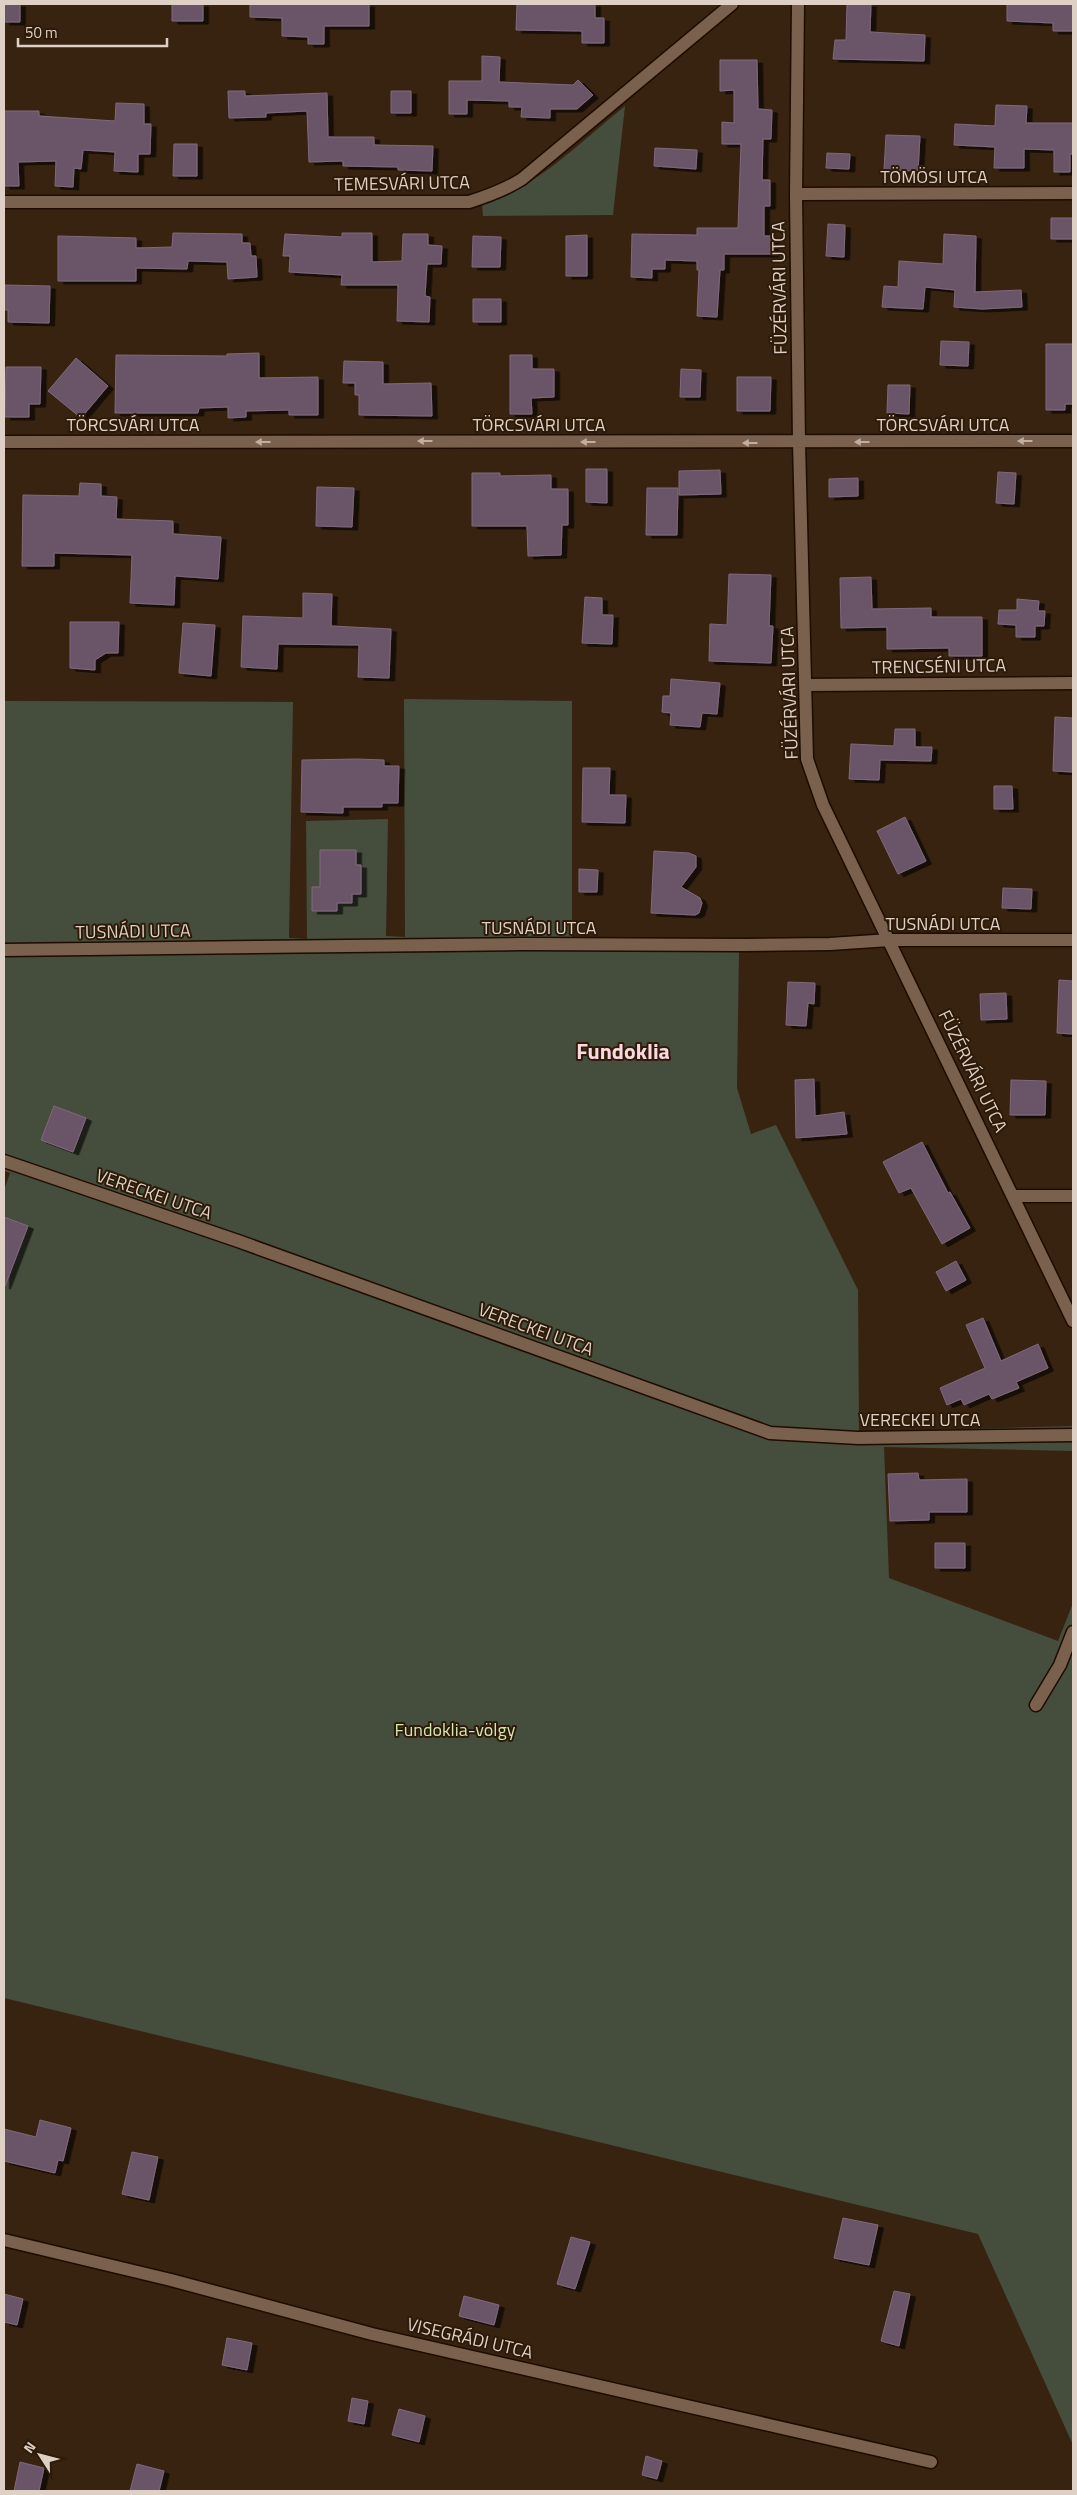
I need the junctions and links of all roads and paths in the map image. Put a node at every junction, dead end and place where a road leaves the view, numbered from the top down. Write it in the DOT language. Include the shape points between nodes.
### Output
graph roads {
  1 [pos="732,4"];
  2 [pos="798,4"];
  3 [pos="1073,193"];
  4 [pos="796,194"];
  5 [pos="4,202"];
  6 [pos="1073,441"];
  7 [pos="4,442"];
  8 [pos="799,443"];
  9 [pos="1073,682"];
  10 [pos="805,685"];
  11 [pos="890,940"];
  12 [pos="1073,940"];
  13 [pos="4,950"];
  14 [pos="4,1160"];
  15 [pos="1014,1196"];
  16 [pos="1073,1196"];
  17 [pos="1073,1321"];
  18 [pos="1073,1435"];
  19 [pos="1073,1632"];
  20 [pos="1036,1705"];
  21 [pos="4,2240"];
  22 [pos="931,2462"];
  1 -- 5 [label="street, TEMESVÁRI UTCA" via="522,179 506,190 469,202"];
  2 -- 4 [label="street, FÜZÉRVÁRI UTCA"];
  3 -- 4 [label="street, TÖMÖSI UTCA"];
  4 -- 8 [label="street, FÜZÉRVÁRI UTCA"];
  6 -- 8 [label="street, TÖRCSVÁRI UTCA, one-way"];
  8 -- 7 [label="street, TÖRCSVÁRI UTCA, one-way"];
  8 -- 10 [label="street, FÜZÉRVÁRI UTCA"];
  9 -- 10 [label="street, TRENCSÉNI UTCA"];
  10 -- 11 [label="street, FÜZÉRVÁRI UTCA" via="805,737 811,774"];
  11 -- 12 [label="street, TUSNÁDI UTCA"];
  11 -- 13 [label="street, TUSNÁDI UTCA" via="821,944"];
  11 -- 15 [label="street, FÜZÉRVÁRI UTCA"];
  14 -- 18 [label="street, VERECKEI UTCA" via="770,1433 858,1438"];
  15 -- 16 [label="street"];
  15 -- 17 [label="street, FÜZÉRVÁRI UTCA"];
  19 -- 20 [label="street" via="1060,1666"];
  21 -- 22 [label="street, VISEGRÁDI UTCA" via="171,2280 372,2334"];
}
